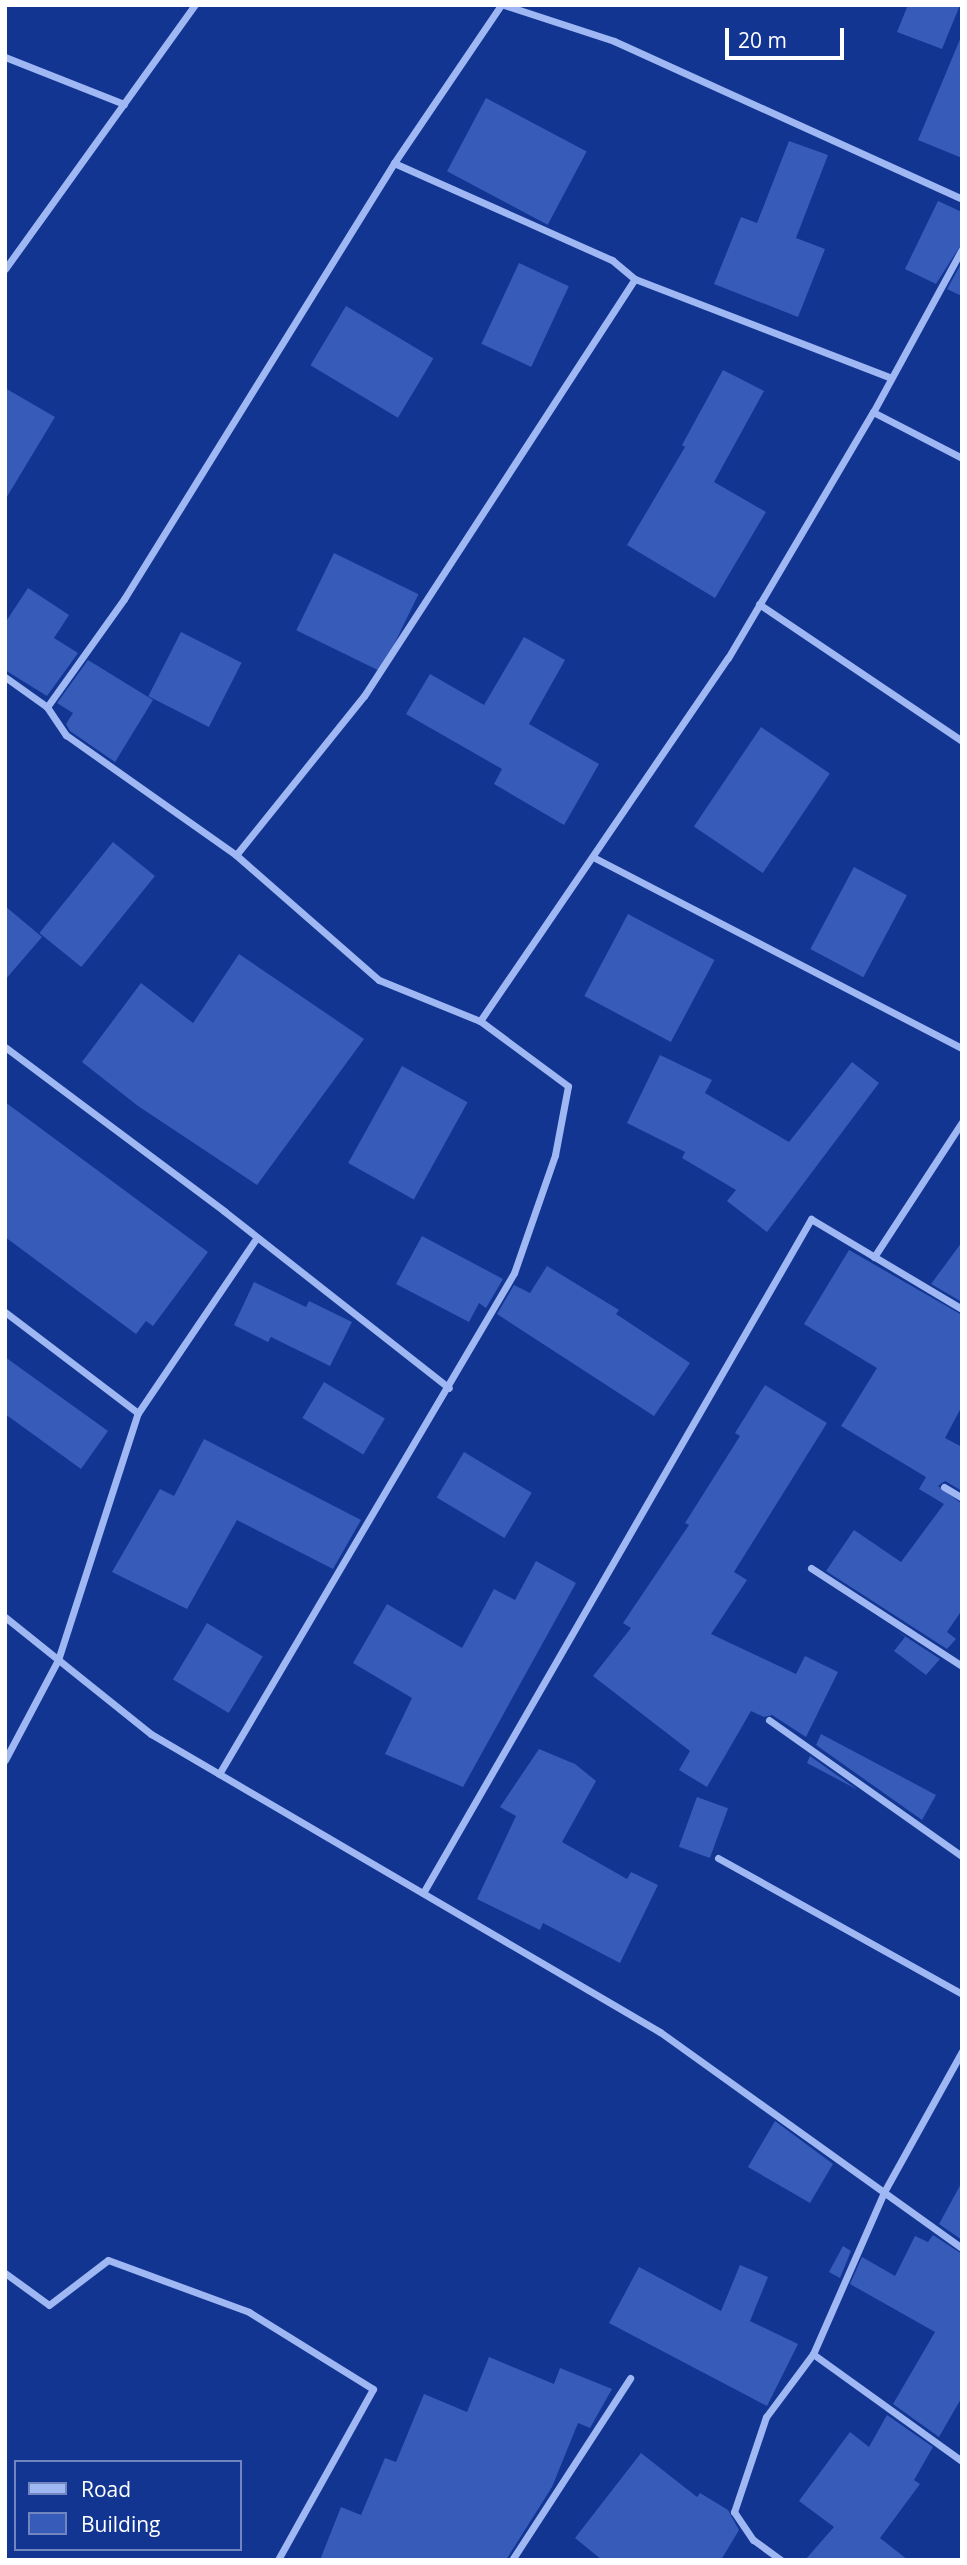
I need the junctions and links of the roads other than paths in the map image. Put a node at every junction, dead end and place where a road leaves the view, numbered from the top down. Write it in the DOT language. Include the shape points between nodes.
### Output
graph roads {
  1 [pos="195,5"];
  2 [pos="502,5"];
  3 [pos="5,57"];
  4 [pos="124,104"];
  5 [pos="394,163"];
  6 [pos="962,199"];
  7 [pos="962,249"];
  8 [pos="5,269"];
  9 [pos="635,279"];
  10 [pos="891,378"];
  11 [pos="873,412"];
  12 [pos="962,458"];
  13 [pos="759,604"];
  14 [pos="5,677"];
  15 [pos="47,707"];
  16 [pos="962,741"];
  17 [pos="236,855"];
  18 [pos="593,858"];
  19 [pos="481,1021"];
  20 [pos="5,1047"];
  21 [pos="962,1048"];
  22 [pos="962,1122"];
  23 [pos="257,1237"];
  24 [pos="874,1257"];
  25 [pos="962,1309"];
  26 [pos="5,1312"];
  27 [pos="449,1388"];
  28 [pos="138,1413"];
  29 [pos="944,1486"];
  30 [pos="962,1498"];
  31 [pos="811,1567"];
  32 [pos="5,1617"];
  33 [pos="58,1660"];
  34 [pos="962,1666"];
  35 [pos="769,1720"];
  36 [pos="5,1760"];
  37 [pos="219,1774"];
  38 [pos="962,1856"];
  39 [pos="718,1858"];
  40 [pos="423,1893"];
  41 [pos="962,1994"];
  42 [pos="962,2051"];
  43 [pos="884,2192"];
  44 [pos="962,2248"];
  45 [pos="5,2273"];
  46 [pos="813,2354"];
  47 [pos="630,2378"];
  48 [pos="962,2460"];
  49 [pos="278,2560"];
  50 [pos="512,2560"];
  51 [pos="780,2560"];
  1 -- 4 [label="street"];
  2 -- 5 [label="street"];
  2 -- 6 [label="street" via="614,41"];
  3 -- 4 [label="street"];
  4 -- 8 [label="street"];
  5 -- 9 [label="street" via="612,260"];
  5 -- 15 [label="street" via="124,599"];
  7 -- 10 [label="street"];
  9 -- 10 [label="street"];
  9 -- 17 [label="street" via="364,696"];
  10 -- 11 [label="street"];
  11 -- 12 [label="street"];
  11 -- 13 [label="street"];
  13 -- 16 [label="street"];
  13 -- 18 [label="street"];
  14 -- 15 [label="street"];
  15 -- 17 [label="street" via="66,735"];
  17 -- 19 [label="street" via="379,980"];
  18 -- 19 [label="street"];
  18 -- 21 [label="street"];
  19 -- 27 [label="street" via="568,1086 555,1154 514,1273"];
  20 -- 23 [label="street"];
  22 -- 24 [label="street"];
  23 -- 27 [label="street"];
  23 -- 28 [label="street"];
  24 -- 25 [label="street"];
  24 -- 40 [label="street" via="811,1219"];
  26 -- 28 [label="street"];
  27 -- 37 [label="street"];
  28 -- 33 [label="street"];
  29 -- 30 [label="street"];
  31 -- 34 [label="street"];
  32 -- 33 [label="street"];
  33 -- 36 [label="street"];
  33 -- 37 [label="street" via="151,1734"];
  35 -- 38 [label="street"];
  37 -- 40 [label="street"];
  39 -- 41 [label="street"];
  40 -- 43 [label="street" via="660,2032"];
  42 -- 43 [label="street"];
  43 -- 44 [label="street"];
  43 -- 46 [label="street"];
  45 -- 49 [label="street" via="49,2305 108,2260 249,2312 373,2389"];
  46 -- 48 [label="street"];
  46 -- 51 [label="street" via="766,2417 734,2512 753,2540"];
  47 -- 50 [label="street"];
}
